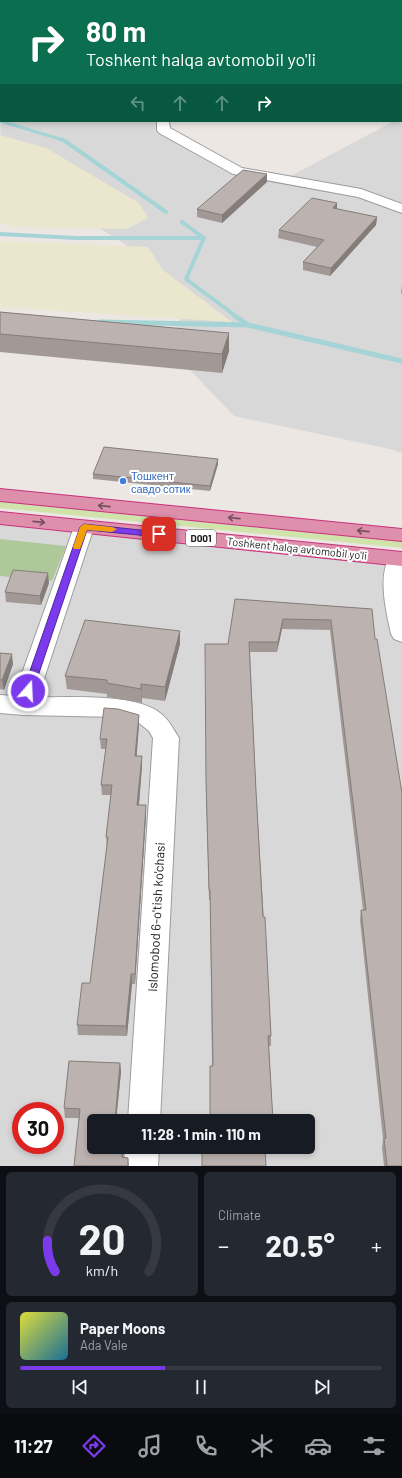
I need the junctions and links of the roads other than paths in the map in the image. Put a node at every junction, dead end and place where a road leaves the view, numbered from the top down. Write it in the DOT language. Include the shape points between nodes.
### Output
graph roads {
  1 [pos="163,122"];
  2 [pos="402,209"];
  3 [pos="0,495"];
  4 [pos="0,518"];
  5 [pos="84,527"];
  6 [pos="402,535"];
  7 [pos="401,559"];
  8 [pos="402,634"];
  9 [pos="11,705"];
  10 [pos="144,1114"];
  11 [pos="142,1154"];
  12 [pos="141,1166"];
  1 -- 2 [label="street" via="164,130 238,171 361,193"];
  6 -- 3 [label="highway, Toshkent halqa avtomobil yo'li / D001, one-way"];
  4 -- 5 [label="highway, Toshkent halqa avtomobil yo'li / D001, one-way"];
  5 -- 7 [label="highway, Toshkent halqa avtomobil yo'li / D001"];
  5 -- 9 [label="street"];
  7 -- 8 [label="street" via="394,590"];
  9 -- 10 [label="street, Islomobod 6-o'tish ko'chasi" via="119,708 137,711 161,727 166,738"];
  11 -- 12 [label="street"];
}
